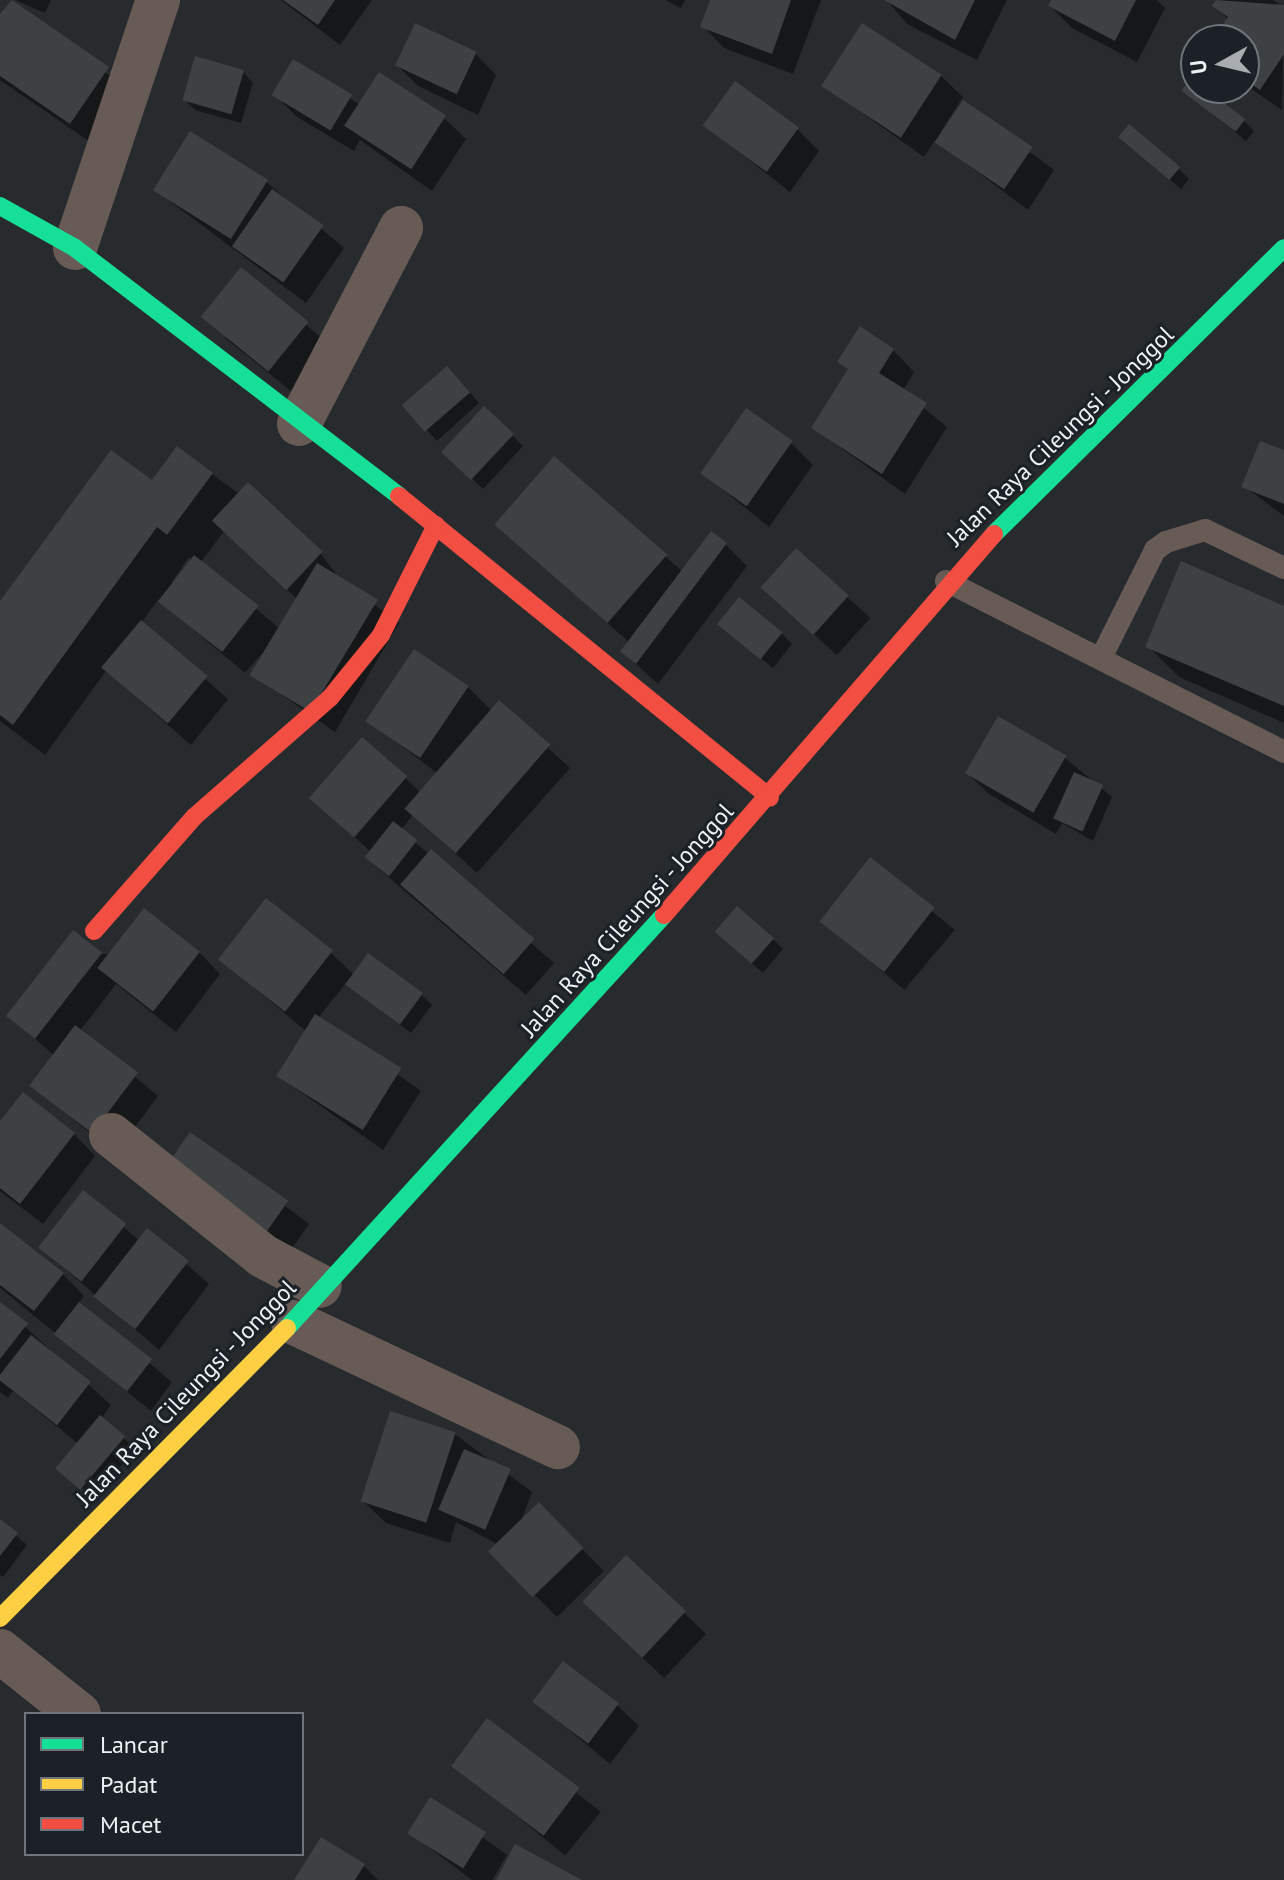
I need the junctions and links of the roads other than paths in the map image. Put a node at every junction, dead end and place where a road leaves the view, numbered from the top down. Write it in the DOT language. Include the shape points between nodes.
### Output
graph roads {
  1 [pos="158,0"];
  2 [pos="0,206"];
  3 [pos="401,228"];
  4 [pos="75,248"];
  5 [pos="1284,248"];
  6 [pos="299,424"];
  7 [pos="436,525"];
  8 [pos="1284,568"];
  9 [pos="946,581"];
  10 [pos="1101,658"];
  11 [pos="1284,752"];
  12 [pos="770,797"];
  13 [pos="94,931"];
  14 [pos="111,1135"];
  15 [pos="320,1286"];
  16 [pos="293,1322"];
  17 [pos="558,1447"];
  18 [pos="0,1618"];
  19 [pos="0,1651"];
  20 [pos="76,1712"];
  1 -- 4 [label="street"];
  2 -- 4 [label="main road"];
  3 -- 6 [label="street"];
  4 -- 6 [label="main road"];
  5 -- 9 [label="main road, Jalan Raya Cileungsi - Jonggol"];
  6 -- 7 [label="main road"];
  7 -- 12 [label="main road"];
  7 -- 13 [label="main road" via="381,635 330,698 194,817"];
  8 -- 10 [label="lane" via="1205,530 1166,542 1155,550"];
  9 -- 10 [label="lane"];
  9 -- 12 [label="main road, Jalan Raya Cileungsi - Jonggol"];
  10 -- 11 [label="lane"];
  12 -- 15 [label="main road, Jalan Raya Cileungsi - Jonggol"];
  14 -- 15 [label="street" via="263,1256"];
  15 -- 16 [label="main road, Jalan Raya Cileungsi - Jonggol"];
  16 -- 17 [label="street"];
  16 -- 18 [label="main road, Jalan Raya Cileungsi - Jonggol"];
  19 -- 20 [label="street"];
}
